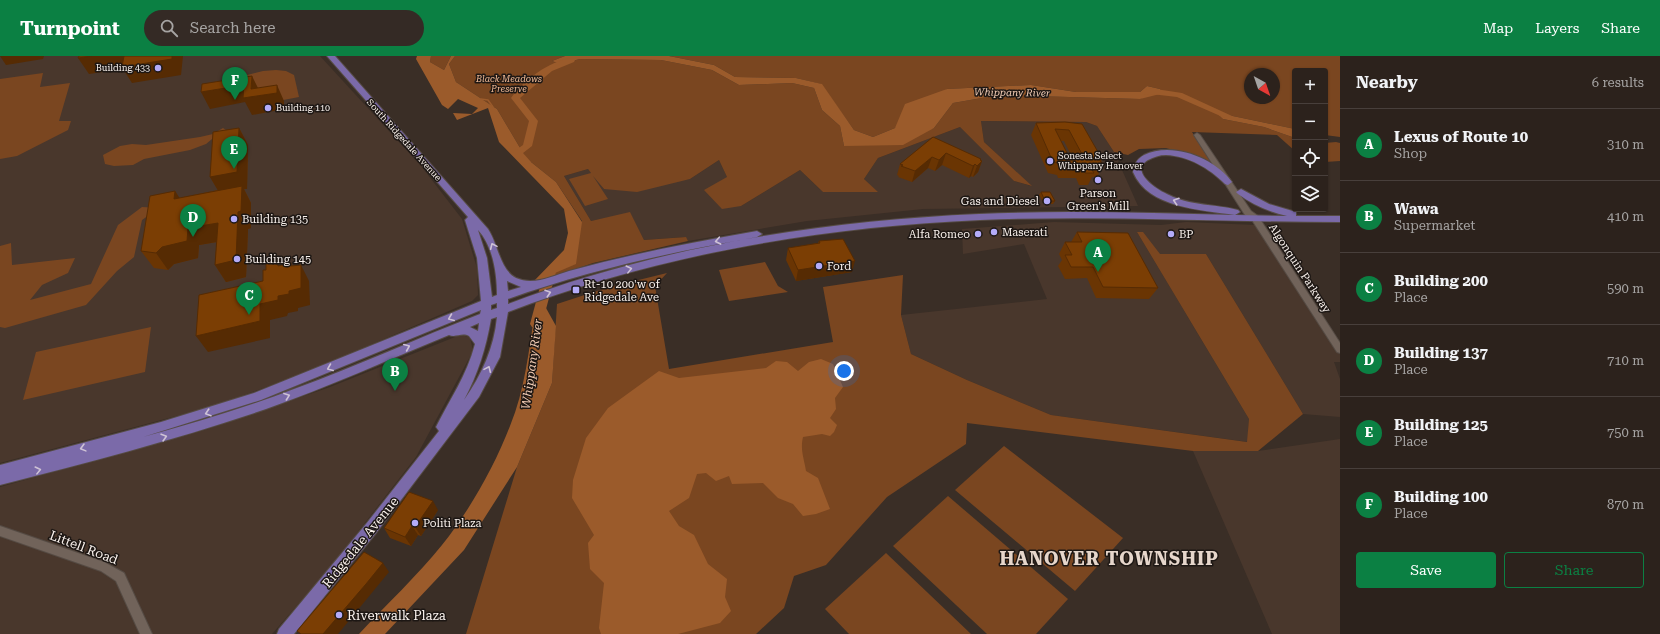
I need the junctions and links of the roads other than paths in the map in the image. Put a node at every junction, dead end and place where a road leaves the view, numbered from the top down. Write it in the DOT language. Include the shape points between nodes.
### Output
graph roads {
  1 [pos="324,56"];
  2 [pos="331,56"];
  3 [pos="341,68"];
  4 [pos="1228,182"];
  5 [pos="1241,192"];
  6 [pos="466,212"];
  7 [pos="1250,214"];
  8 [pos="1293,214"];
  9 [pos="1340,214"];
  10 [pos="1340,219"];
  11 [pos="500,269"];
  12 [pos="577,278"];
  13 [pos="521,288"];
  14 [pos="502,303"];
  15 [pos="487,309"];
  16 [pos="428,338"];
  17 [pos="480,345"];
  18 [pos="1340,350"];
  19 [pos="432,447"];
  20 [pos="0,470"];
  21 [pos="0,479"];
  22 [pos="0,531"];
  23 [pos="146,634"];
  24 [pos="284,634"];
  1 -- 3 [label="main road"];
  2 -- 3 [label="main road"];
  3 -- 6 [label="main road, South Ridgedale Avenue"];
  4 -- 5 [label="street, Algonquin Parkway" via="1200,135"];
  4 -- 7 [label="street, Algonquin Parkway"];
  7 -- 4 [label="main road, one-way" via="1188,205 1161,196 1143,183 1138,167 1142,160 1152,155 1181,155 1212,167"];
  5 -- 7 [label="street, Algonquin Parkway"];
  5 -- 8 [label="main road" via="1252,201 1268,208"];
  11 -- 6 [label="main road, South Ridgedale Avenue, one-way" via="489,239"];
  6 -- 15 [label="main road, South Ridgedale Avenue" via="482,249"];
  7 -- 8 [label="main road"];
  7 -- 10 [label="main road"];
  12 -- 7 [label="main road, one-way" via="752,242 888,224 978,217"];
  7 -- 12 [label="main road, one-way" via="1065,210 913,216 761,233 672,250"];
  7 -- 18 [label="street, Algonquin Parkway"];
  8 -- 9 [label="main road"];
  11 -- 13 [label="main road"];
  11 -- 14 [label="main road, South Ridgedale Avenue"];
  12 -- 13 [label="main road"];
  14 -- 12 [label="main road, one-way" via="518,303"];
  13 -- 14 [label="main road"];
  14 -- 15 [label="main road"];
  19 -- 14 [label="main road, Ridgedale Avenue, one-way" via="483,381 500,336"];
  15 -- 16 [label="main road"];
  15 -- 17 [label="main road, Ridgedale Avenue"];
  15 -- 20 [label="main road, one-way" via="242,402 140,433"];
  16 -- 17 [label="main road" via="462,330 471,331 476,334"];
  21 -- 16 [label="main road, one-way" via="108,453 214,422 294,394"];
  17 -- 19 [label="main road, Ridgedale Avenue" via="467,382"];
  19 -- 24 [label="main road, Ridgedale Avenue" via="370,532"];
  22 -- 23 [label="street, Littell Road" via="104,567 117,574"];
}
